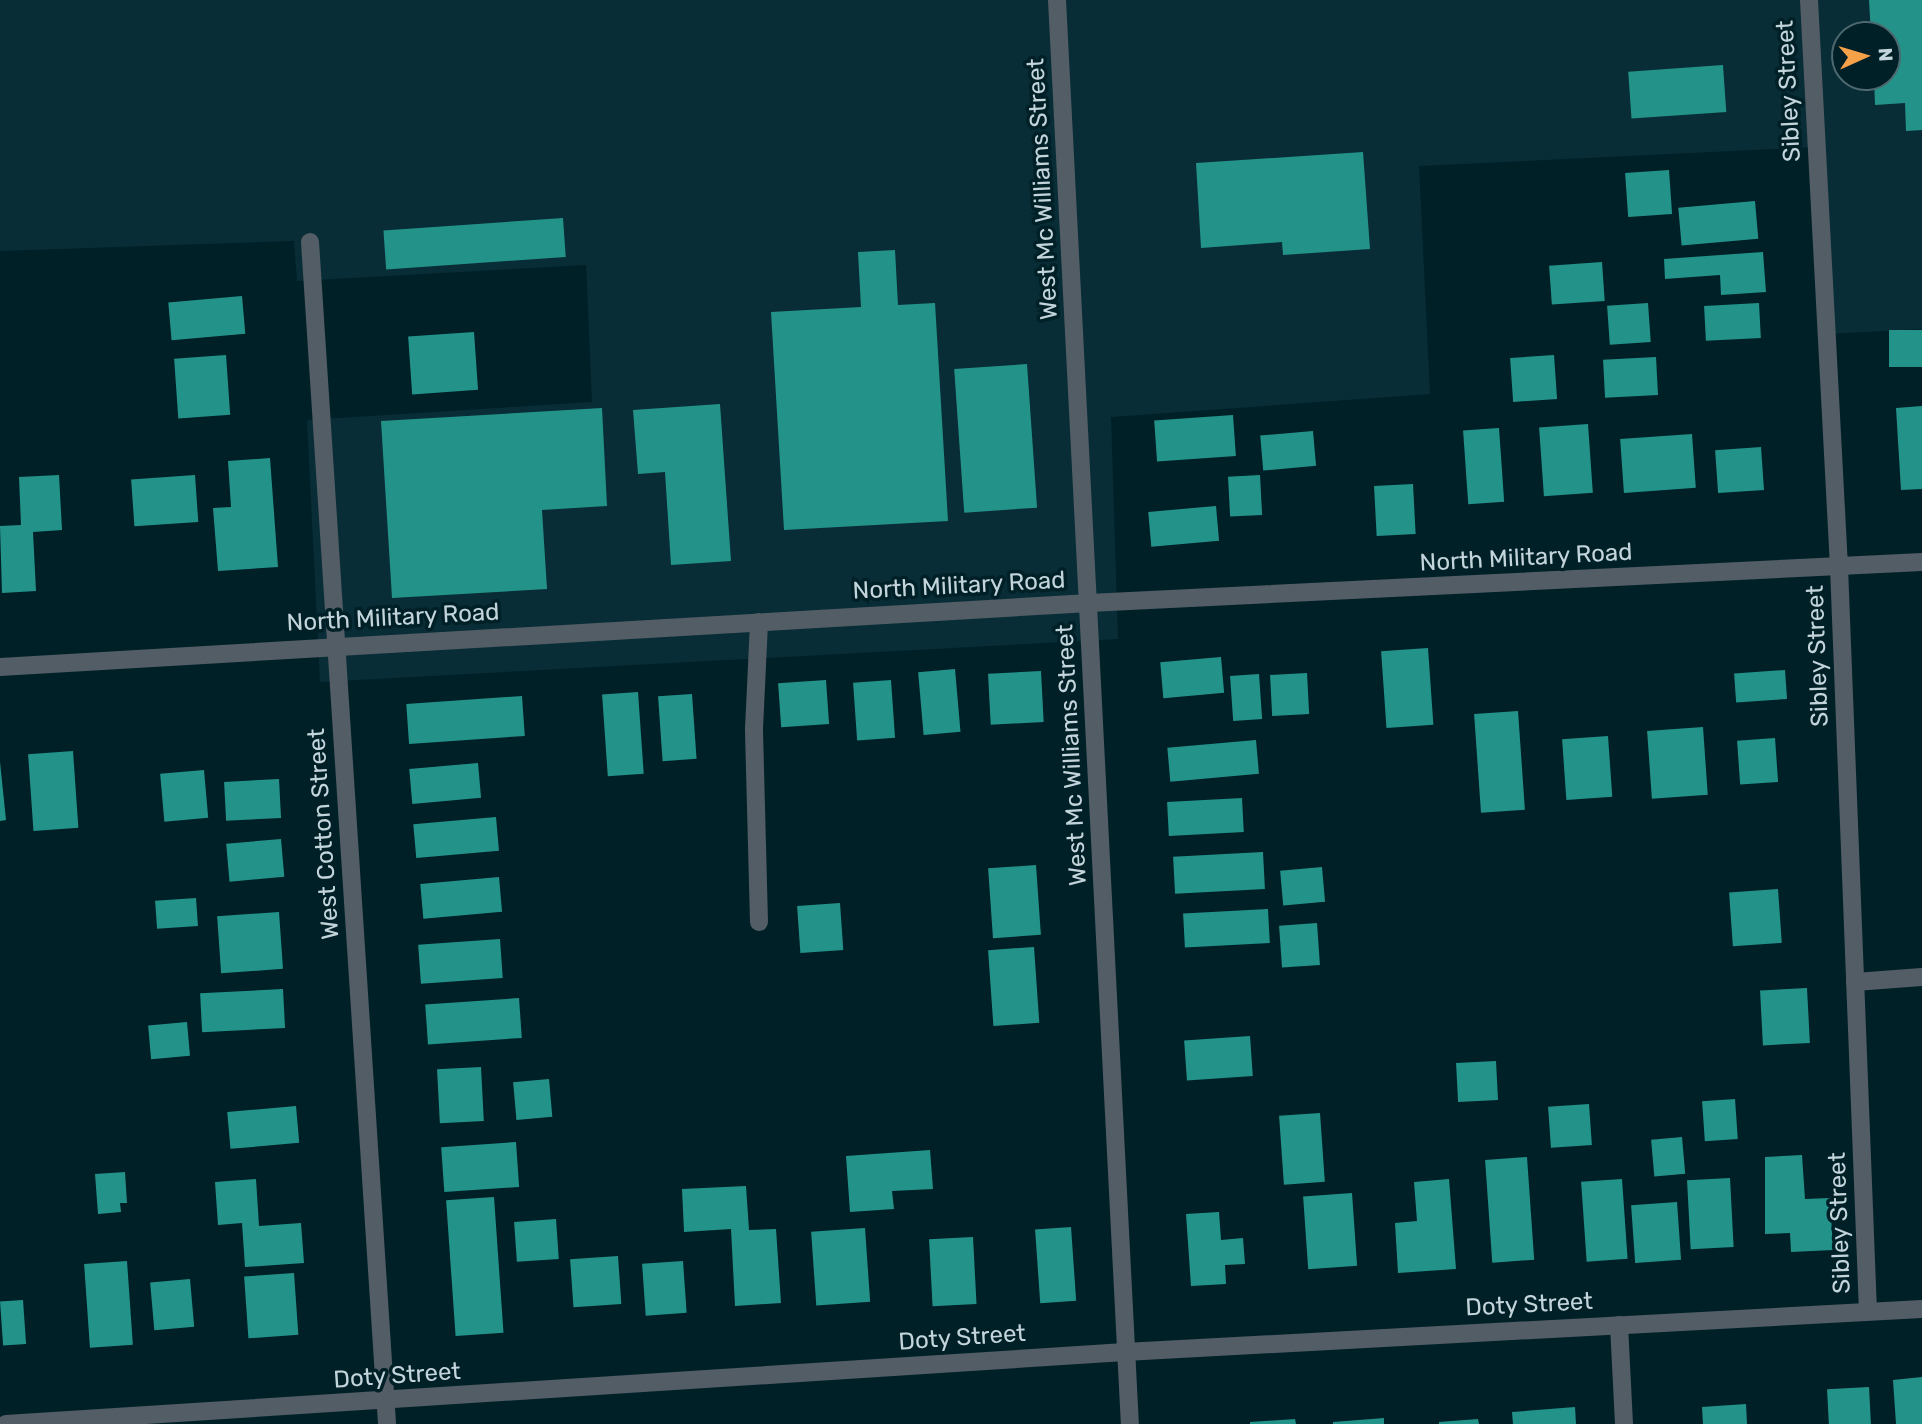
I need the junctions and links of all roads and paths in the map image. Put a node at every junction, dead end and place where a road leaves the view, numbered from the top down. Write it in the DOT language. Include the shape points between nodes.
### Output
graph roads {
  1 [pos="1057,0"];
  2 [pos="1808,0"];
  3 [pos="310,242"];
  4 [pos="1922,562"];
  5 [pos="1839,567"];
  6 [pos="1089,603"];
  7 [pos="759,622"];
  8 [pos="336,645"];
  9 [pos="0,667"];
  10 [pos="759,922"];
  11 [pos="1922,977"];
  12 [pos="1855,982"];
  13 [pos="1922,1308"];
  14 [pos="1868,1311"];
  15 [pos="1619,1325"];
  16 [pos="1125,1352"];
  17 [pos="386,1401"];
  18 [pos="6,1424"];
  19 [pos="387,1424"];
  20 [pos="1130,1424"];
  21 [pos="1624,1424"];
  1 -- 6 [label="street, West Mc Williams Street"];
  2 -- 5 [label="street, Sibley Street"];
  3 -- 8 [label="street, West Cotton Street"];
  4 -- 5 [label="street, North Military Road"];
  5 -- 6 [label="street, North Military Road"];
  5 -- 12 [label="street, Sibley Street"];
  6 -- 7 [label="street, North Military Road"];
  6 -- 16 [label="street, West Mc Williams Street"];
  7 -- 8 [label="street, North Military Road"];
  7 -- 10 [label="street" via="754,729"];
  8 -- 9 [label="street, North Military Road"];
  8 -- 17 [label="street, West Cotton Street"];
  11 -- 12 [label="street"];
  12 -- 14 [label="street, Sibley Street"];
  13 -- 14 [label="street, Doty Street"];
  14 -- 15 [label="street, Doty Street"];
  15 -- 16 [label="street, Doty Street"];
  15 -- 21 [label="street"];
  16 -- 17 [label="street, Doty Street"];
  16 -- 20 [label="street, West Mc Williams Street"];
  17 -- 18 [label="street, Doty Street"];
  17 -- 19 [label="street, West Cotton Street"];
}
